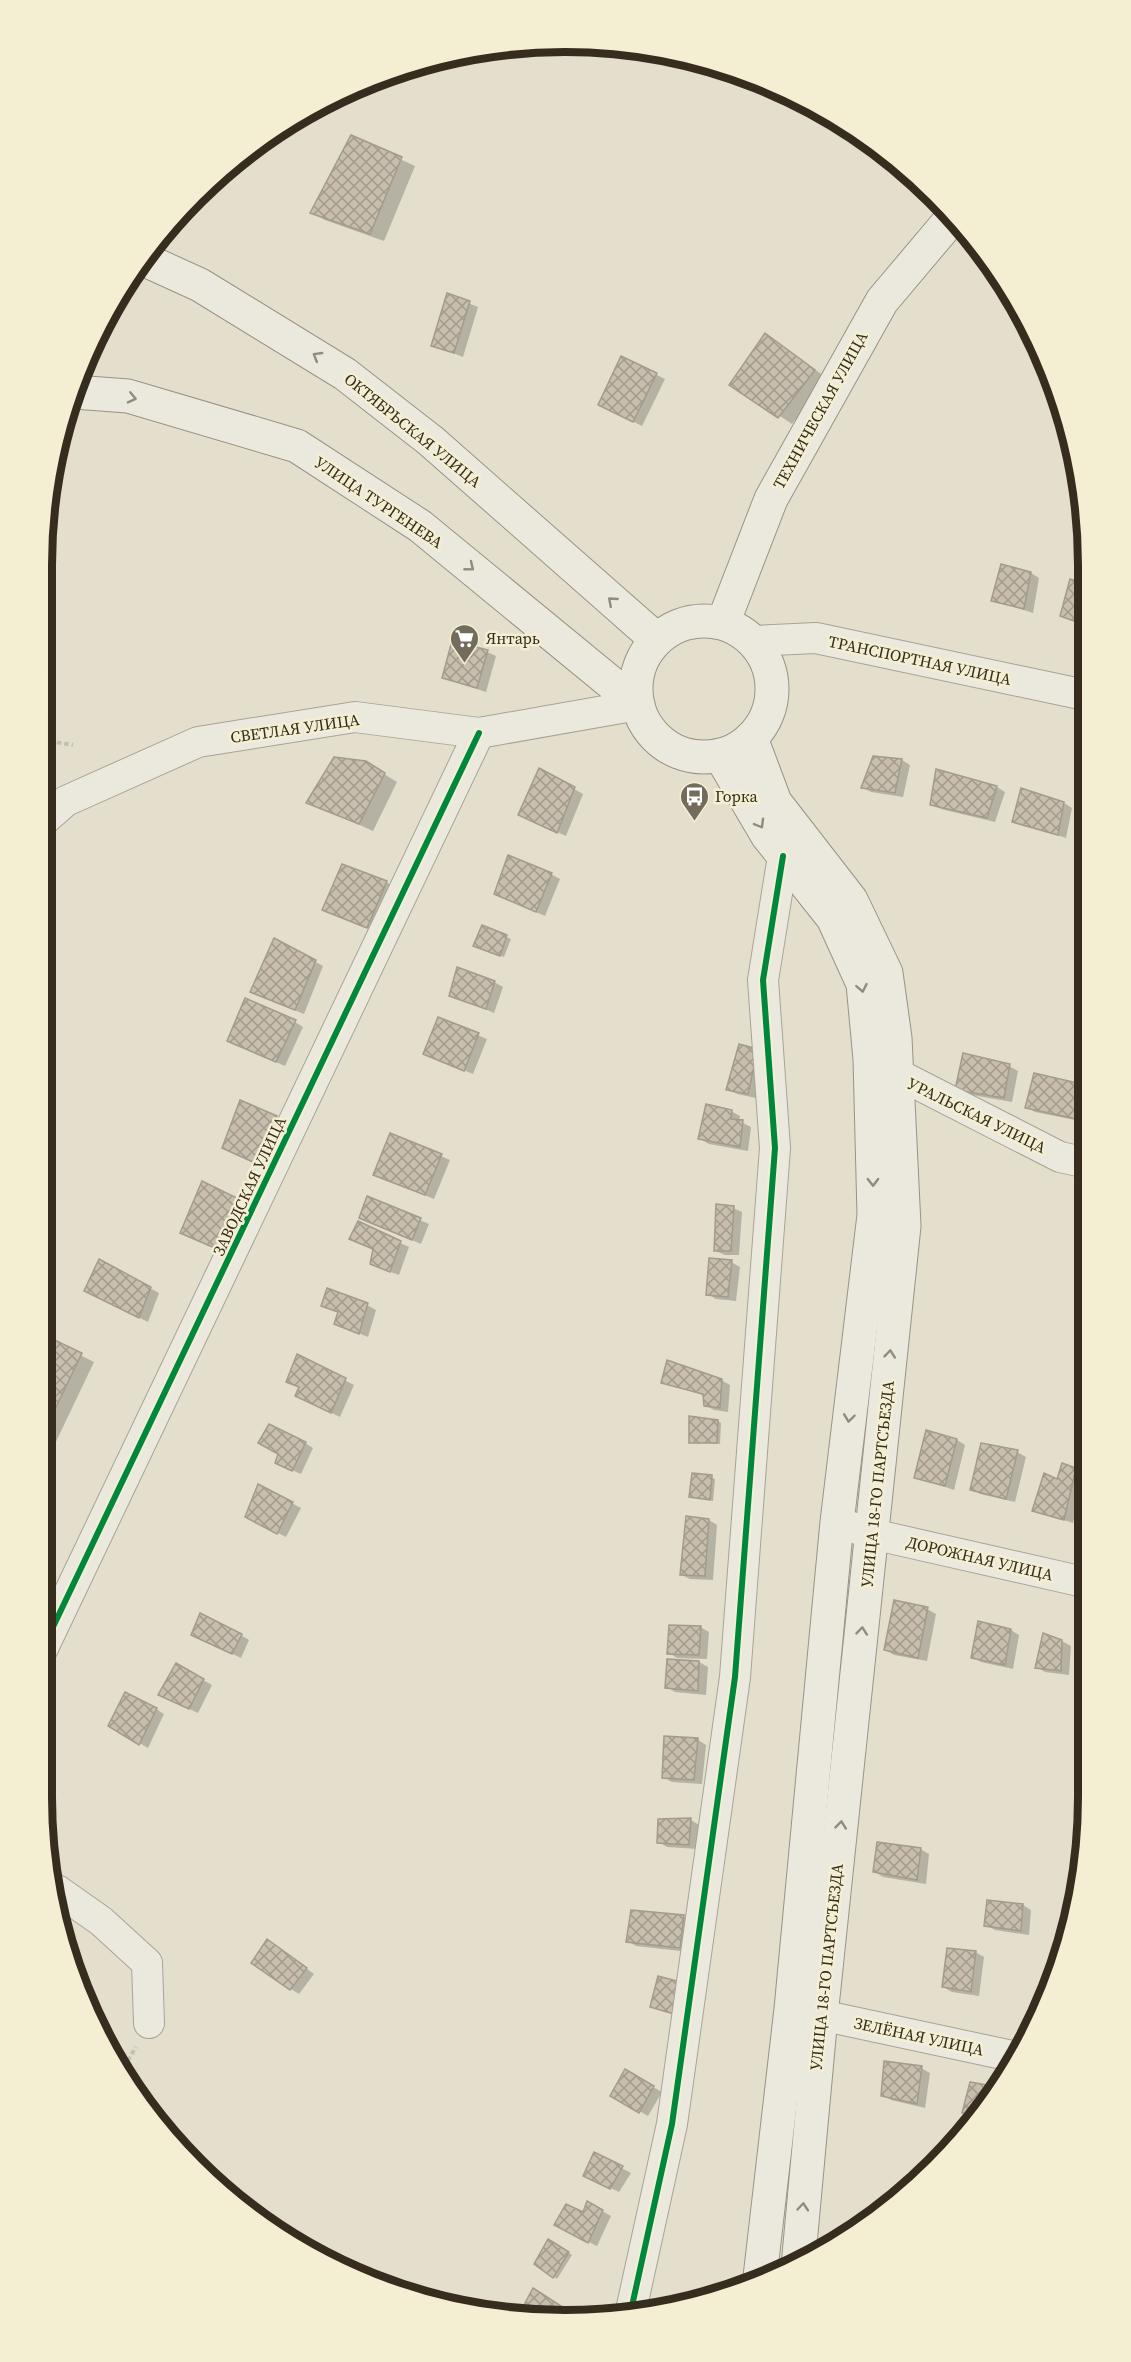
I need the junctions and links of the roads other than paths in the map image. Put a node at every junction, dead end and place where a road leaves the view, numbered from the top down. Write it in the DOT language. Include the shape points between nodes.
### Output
graph roads {
  1 [pos="948,223"];
  2 [pos="152,263"];
  3 [pos="83,393"];
  4 [pos="723,623"];
  5 [pos="656,639"];
  6 [pos="753,641"];
  7 [pos="1078,694"];
  8 [pos="638,705"];
  9 [pos="478,733"];
  10 [pos="751,738"];
  11 [pos="720,755"];
  12 [pos="53,812"];
  13 [pos="783,856"];
  14 [pos="884,1067"];
  15 [pos="1078,1161"];
  16 [pos="837,1522"];
  17 [pos="872,1534"];
  18 [pos="1078,1581"];
  19 [pos="53,1627"];
  20 [pos="61,1893"];
  21 [pos="806,2012"];
  22 [pos="149,2023"];
  23 [pos="1009,2055"];
  24 [pos="798,2254"];
  25 [pos="761,2270"];
  26 [pos="632,2305"];
  1 -- 4 [label="main road, ТЕХНИЧЕСКАЯ УЛИЦА" via="876,311 771,499"];
  5 -- 2 [label="main road, ОКТЯБРЬСКАЯ УЛИЦА, one-way" via="431,441 345,374 200,285"];
  3 -- 8 [label="main road, УЛИЦА ТУРГЕНЕВА, one-way" via="128,396 297,446 420,526"];
  4 -- 5 [label="main road" via="687,622"];
  4 -- 6 [label="main road"];
  5 -- 8 [label="main road" via="638,670"];
  6 -- 7 [label="street, ТРАНСПОРТНАЯ УЛИЦА" via="816,638"];
  6 -- 10 [label="main road" via="765,659 771,679 771,700 764,721"];
  8 -- 9 [label="street, СВЕТЛАЯ УЛИЦА"];
  8 -- 11 [label="main road" via="646,725 660,741 678,752 699,757"];
  9 -- 12 [label="street, СВЕТЛАЯ УЛИЦА" via="355,717 198,742 66,801"];
  9 -- 19 [label="street, ЗАВОДСКАЯ УЛИЦА"];
  10 -- 11 [label="main road"];
  10 -- 14 [label="main road, УЛИЦА 18-ГО ПАРТСЪЕЗДА" via="775,802 851,900 886,973 895,1038"];
  11 -- 13 [label="main road, УЛИЦА 18-ГО ПАРТСЪЕЗДА, one-way"];
  13 -- 14 [label="main road, УЛИЦА 18-ГО ПАРТСЪЕЗДА, one-way" via="833,918 863,984"];
  13 -- 26 [label="street" via="763,981 775,1148 735,1677 672,2124"];
  14 -- 15 [label="street, УРАЛЬСКАЯ УЛИЦА" via="1060,1157"];
  14 -- 16 [label="main road, УЛИЦА 18-ГО ПАРТСЪЕЗДА, one-way" via="874,1215"];
  17 -- 14 [label="main road, УЛИЦА 18-ГО ПАРТСЪЕЗДА, one-way" via="904,1226"];
  16 -- 17 [label="street, ДОРОЖНАЯ УЛИЦА"];
  16 -- 21 [label="main road, УЛИЦА 18-ГО ПАРТСЪЕЗДА"];
  17 -- 18 [label="street, ДОРОЖНАЯ УЛИЦА"];
  21 -- 17 [label="main road, УЛИЦА 18-ГО ПАРТСЪЕЗДА, one-way"];
  20 -- 22 [label="street" via="101,1921 147,1963"];
  21 -- 23 [label="street, ЗЕЛЁНАЯ УЛИЦА"];
  24 -- 21 [label="main road, УЛИЦА 18-ГО ПАРТСЪЕЗДА, one-way"];
  21 -- 25 [label="main road, УЛИЦА 18-ГО ПАРТСЪЕЗДА"];
}
